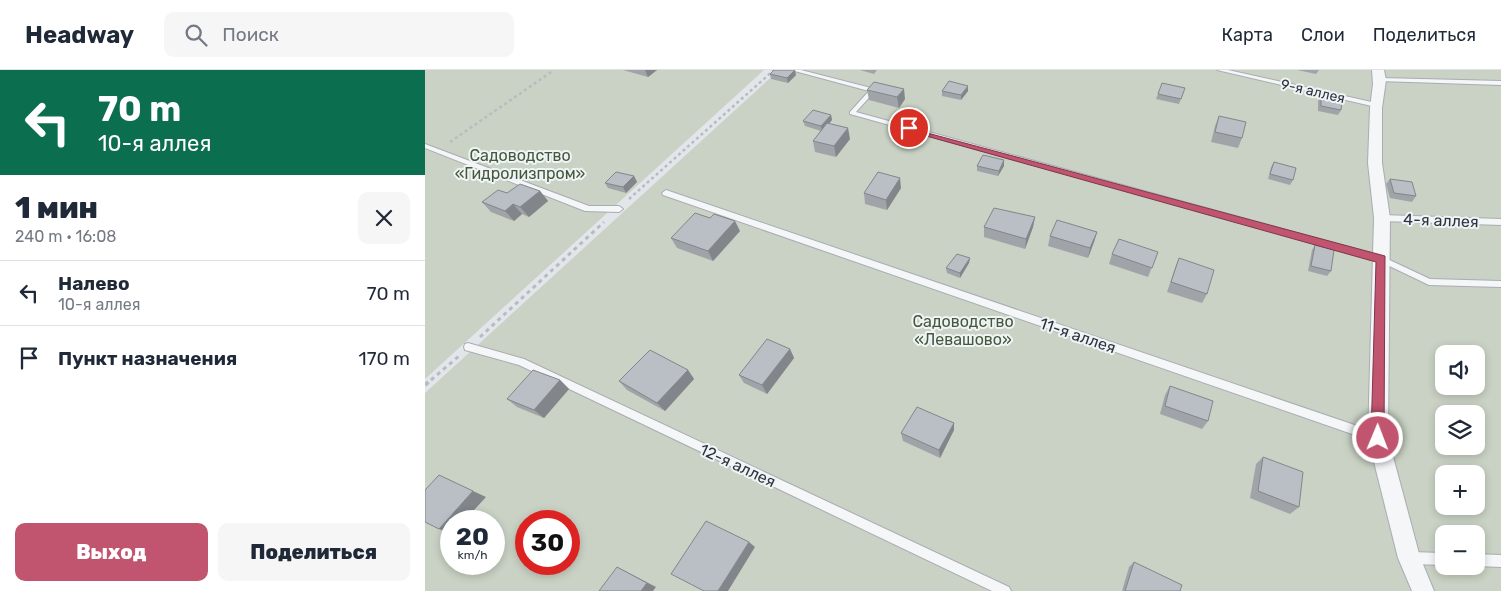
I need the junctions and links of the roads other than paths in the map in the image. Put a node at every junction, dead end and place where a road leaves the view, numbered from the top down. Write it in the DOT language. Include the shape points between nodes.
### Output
graph roads {
  1 [pos="794,70"];
  2 [pos="1220,70"];
  3 [pos="1380,75"];
  4 [pos="1501,83"];
  5 [pos="1376,105"];
  6 [pos="425,146"];
  7 [pos="665,193"];
  8 [pos="619,209"];
  9 [pos="1382,218"];
  10 [pos="1501,222"];
  11 [pos="1381,259"];
  12 [pos="1501,284"];
  13 [pos="469,347"];
  14 [pos="1378,438"];
  15 [pos="1409,558"];
  16 [pos="1435,559"];
  17 [pos="1485,560"];
  18 [pos="1501,561"];
  19 [pos="1005,591"];
  20 [pos="1423,591"];
  1 -- 11 [label="lane" via="873,90 852,113"];
  2 -- 5 [label="lane, 9-я аллея"];
  3 -- 4 [label="lane"];
  3 -- 5 [label="street"];
  5 -- 9 [label="street" via="1375,188"];
  6 -- 8 [label="lane" via="588,209"];
  7 -- 14 [label="lane, 11-я аллея"];
  9 -- 10 [label="lane, 4-я аллея"];
  9 -- 11 [label="street"];
  11 -- 12 [label="lane" via="1429,282"];
  11 -- 14 [label="street"];
  13 -- 19 [label="lane, 12-я аллея" via="521,362"];
  14 -- 15 [label="street"];
  15 -- 16 [label="lane"];
  15 -- 20 [label="street"];
  17 -- 18 [label="lane"];
}
